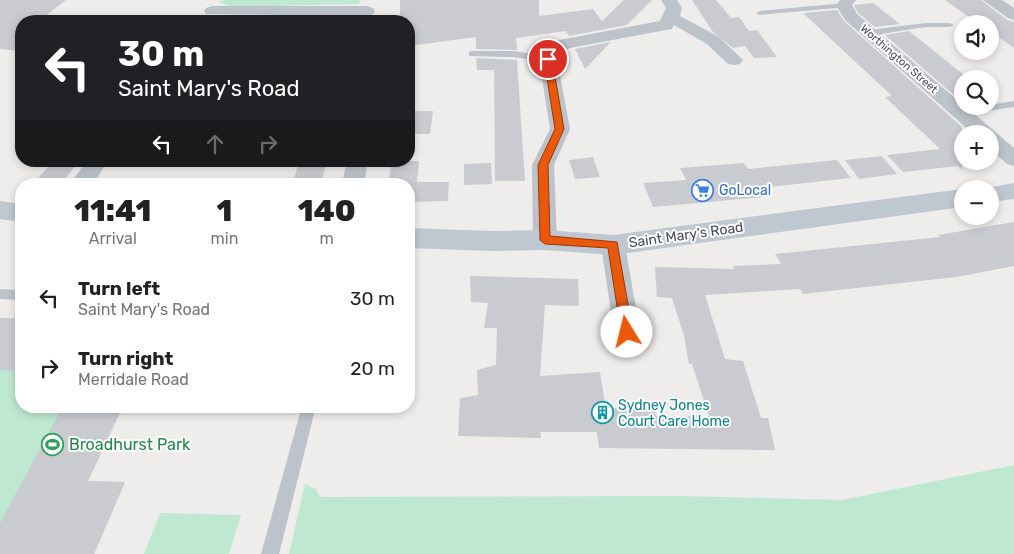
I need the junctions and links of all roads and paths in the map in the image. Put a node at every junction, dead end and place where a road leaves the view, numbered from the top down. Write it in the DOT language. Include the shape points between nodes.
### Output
graph roads {
  1 [pos="990,0"];
  2 [pos="846,2"];
  3 [pos="670,9"];
  4 [pos="208,11"];
  5 [pos="367,11"];
  6 [pos="760,13"];
  7 [pos="1014,15"];
  8 [pos="950,25"];
  9 [pos="869,33"];
  10 [pos="472,54"];
  11 [pos="548,59"];
  12 [pos="734,60"];
  13 [pos="1014,104"];
  14 [pos="999,106"];
  15 [pos="954,108"];
  16 [pos="963,115"];
  17 [pos="974,125"];
  18 [pos="999,146"];
  19 [pos="1014,159"];
  20 [pos="94,167"];
  21 [pos="85,178"];
  22 [pos="1014,191"];
  23 [pos="999,193"];
  24 [pos="954,199"];
  25 [pos="0,210"];
  26 [pos="15,212"];
  27 [pos="415,238"];
  28 [pos="545,240"];
  29 [pos="613,245"];
  30 [pos="0,294"];
  31 [pos="15,295"];
  32 [pos="627,332"];
  33 [pos="306,413"];
  34 [pos="270,554"];
  1 -- 7 [label="street"];
  2 -- 6 [label="lane"];
  2 -- 9 [label="street, Worthington Street" via="851,17"];
  3 -- 11 [label="street" via="666,25 565,44 552,51"];
  3 -- 12 [label="street" via="721,46"];
  4 -- 5 [label="street"];
  8 -- 9 [label="lane"];
  9 -- 15 [label="street, Worthington Street"];
  10 -- 11 [label="lane" via="513,54"];
  11 -- 28 [label="street" via="560,129 543,165"];
  13 -- 14 [label="lane"];
  16 -- 17 [label="street, Worthington Street"];
  18 -- 19 [label="street"];
  20 -- 21 [label="street"];
  22 -- 23 [label="street"];
  24 -- 29 [label="street, Saint Mary's Road"];
  25 -- 26 [label="street"];
  27 -- 28 [label="street, Saint Mary's Road"];
  28 -- 29 [label="street, Saint Mary's Road"];
  29 -- 32 [label="street"];
  30 -- 31 [label="lane"];
  33 -- 34 [label="lane"];
}
